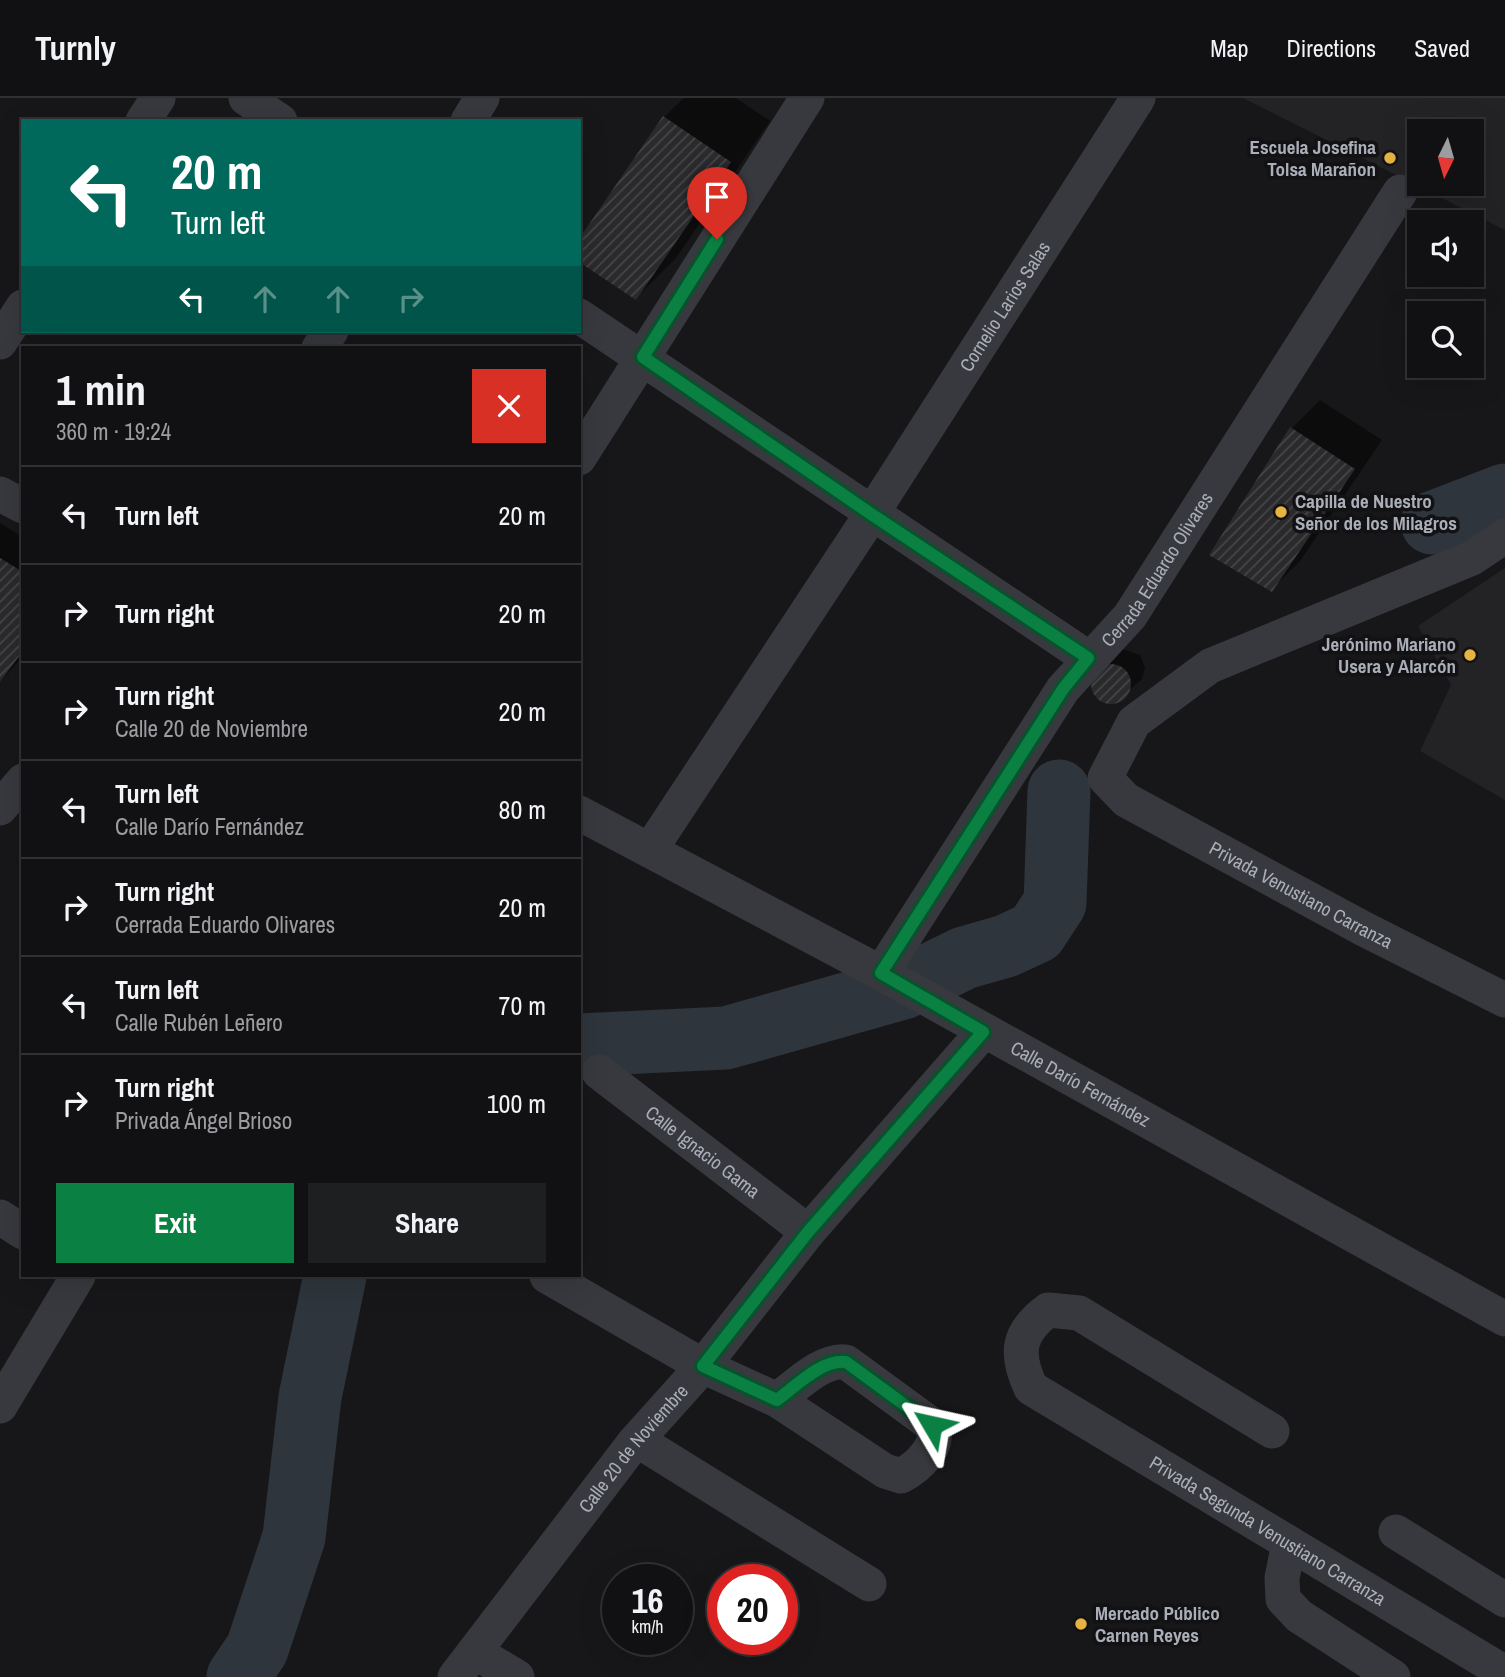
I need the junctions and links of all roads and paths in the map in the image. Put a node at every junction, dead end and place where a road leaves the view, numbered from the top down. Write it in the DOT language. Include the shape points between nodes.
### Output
graph roads {
  1 [pos="158,98"];
  2 [pos="246,98"];
  3 [pos="482,98"];
  4 [pos="807,98"];
  5 [pos="1138,98"];
  6 [pos="144,119"];
  7 [pos="277,119"];
  8 [pos="469,119"];
  9 [pos="1400,192"];
  10 [pos="21,310"];
  11 [pos="581,317"];
  12 [pos="0,342"];
  13 [pos="643,357"];
  14 [pos="581,455"];
  15 [pos="0,494"];
  16 [pos="21,505"];
  17 [pos="871,514"];
  18 [pos="1505,536"];
  19 [pos="1088,658"];
  20 [pos="581,814"];
  21 [pos="650,850"];
  22 [pos="881,973"];
  23 [pos="1505,1000"];
  24 [pos="970,1025"];
  25 [pos="599,1072"];
  26 [pos="0,1217"];
  27 [pos="21,1231"];
  28 [pos="808,1232"];
  29 [pos="77,1277"];
  30 [pos="549,1277"];
  31 [pos="1505,1320"];
  32 [pos="703,1366"];
  33 [pos="777,1400"];
  34 [pos="0,1406"];
  35 [pos="1272,1431"];
  36 [pos="637,1440"];
  37 [pos="1396,1532"];
  38 [pos="1289,1543"];
  39 [pos="869,1584"];
  40 [pos="1505,1600"];
  41 [pos="465,1665"];
  42 [pos="1505,1673"];
  43 [pos="517,1677"];
  44 [pos="1393,1677"];
  1 -- 6 [label="street"];
  2 -- 7 [label="street"];
  3 -- 8 [label="street"];
  4 -- 13 [label="street"];
  5 -- 17 [label="street, Cornelio Larios Salas"];
  9 -- 19 [label="street, Cerrada Eduardo Olivares" via="1130,616"];
  10 -- 12 [label="street"];
  11 -- 13 [label="street"];
  13 -- 14 [label="street"];
  13 -- 17 [label="street"];
  15 -- 16 [label="street"];
  17 -- 19 [label="street"];
  17 -- 21 [label="street, Cornelio Larios Salas"];
  18 -- 23 [label="street, Privada Venustiano Carranza" via="1472,558 1210,666 1134,722 1105,778 1126,800"];
  19 -- 22 [label="street, Cerrada Eduardo Olivares" via="1063,689"];
  20 -- 21 [label="street, Calle Darío Fernández"];
  21 -- 22 [label="street, Calle Darío Fernández"];
  22 -- 24 [label="street, Calle Darío Fernández"];
  24 -- 28 [label="street, Calle 20 de Noviembre"];
  24 -- 31 [label="street, Calle Darío Fernández"];
  25 -- 28 [label="street, Calle Ignacio Gama"];
  26 -- 27 [label="street"];
  28 -- 32 [label="street, Calle 20 de Noviembre"];
  29 -- 34 [label="street"];
  30 -- 32 [label="street"];
  32 -- 33 [label="street"];
  32 -- 36 [label="street, Calle 20 de Noviembre"];
  35 -- 38 [label="street, Privada Segunda Venustiano Carranza" via="1079,1312 1048,1310 1031,1323 1022,1338 1022,1368 1031,1388"];
  36 -- 39 [label="street"];
  36 -- 41 [label="street, Calle 20 de Noviembre"];
  37 -- 40 [label="street"];
  38 -- 42 [label="street, Privada Segunda Venustiano Carranza"];
  38 -- 44 [label="street" via="1283,1600 1299,1616"];
  41 -- 43 [label="street"];
}
